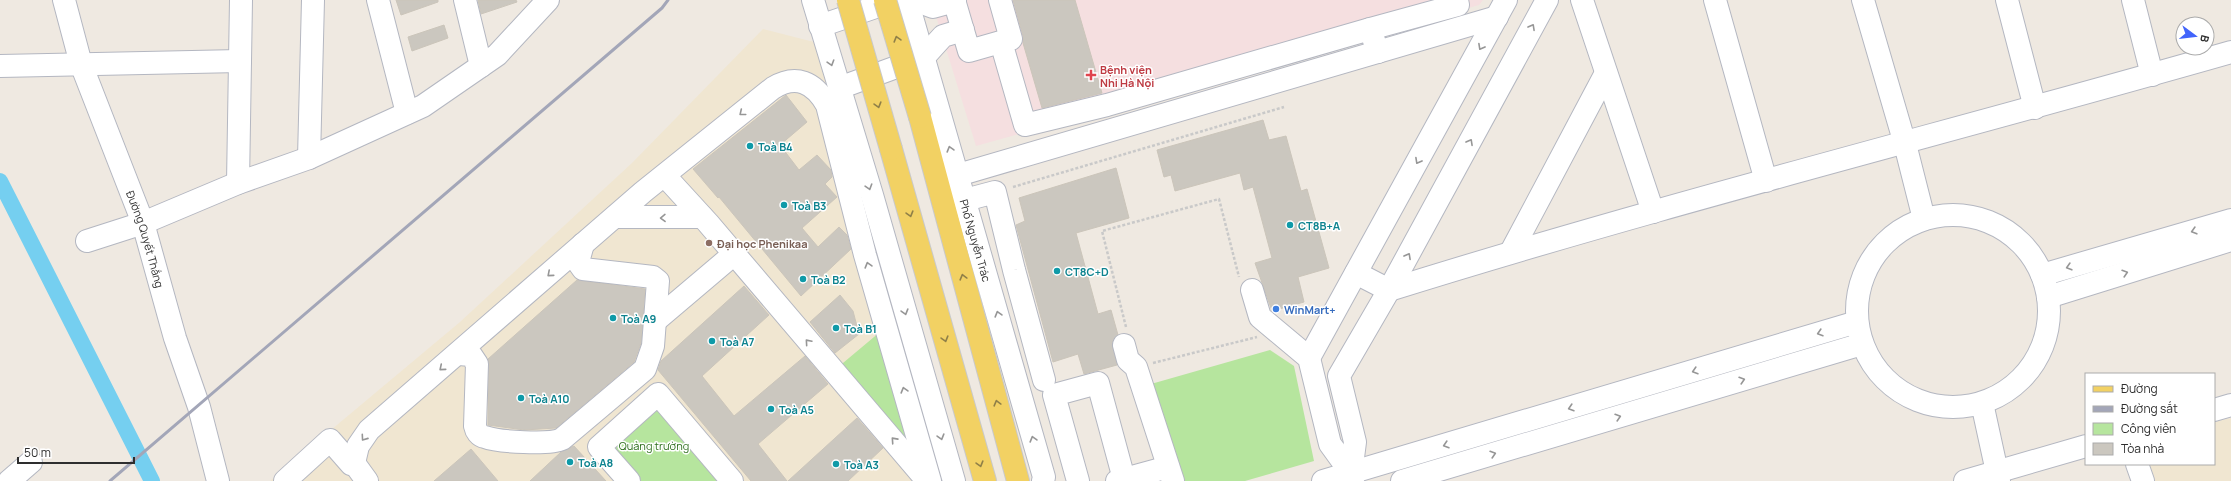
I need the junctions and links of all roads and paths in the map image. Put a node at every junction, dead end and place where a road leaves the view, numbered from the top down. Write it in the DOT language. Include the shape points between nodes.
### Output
graph roads {
  1 [pos="64,0"];
  2 [pos="241,0"];
  3 [pos="313,0"];
  4 [pos="378,0"];
  5 [pos="465,0"];
  6 [pos="548,0"];
  7 [pos="813,0"];
  8 [pos="848,0"];
  9 [pos="886,0"];
  10 [pos="896,0"];
  11 [pos="907,0"];
  12 [pos="914,0"];
  13 [pos="1000,0"];
  14 [pos="1457,0"];
  15 [pos="1547,0"];
  16 [pos="1582,0"];
  17 [pos="1715,0"];
  18 [pos="1863,0"];
  19 [pos="2007,0"];
  20 [pos="2133,0"];
  21 [pos="954,1"];
  22 [pos="1501,9"];
  23 [pos="820,26"];
  24 [pos="1370,29"];
  25 [pos="963,30"];
  26 [pos="1001,42"];
  27 [pos="1378,52"];
  28 [pos="2231,52"];
  29 [pos="924,57"];
  30 [pos="240,61"];
  31 [pos="81,64"];
  32 [pos="0,66"];
  33 [pos="481,66"];
  34 [pos="1606,73"];
  35 [pos="2152,75"];
  36 [pos="839,88"];
  37 [pos="1284,107"];
  38 [pos="2035,108"];
  39 [pos="407,113"];
  40 [pos="1905,144"];
  41 [pos="308,158"];
  42 [pos="958,175"];
  43 [pos="665,176"];
  44 [pos="1766,181"];
  45 [pos="238,183"];
  46 [pos="995,192"];
  47 [pos="965,200"];
  48 [pos="1653,212"];
  49 [pos="615,217"];
  50 [pos="702,217"];
  51 [pos="1924,219"];
  52 [pos="2231,220"];
  53 [pos="143,223"];
  54 [pos="2231,240"];
  55 [pos="87,241"];
  56 [pos="583,244"];
  57 [pos="1511,252"];
  58 [pos="734,254"];
  59 [pos="1014,270"];
  60 [pos="1356,273"];
  61 [pos="2042,275"];
  62 [pos="988,276"];
  63 [pos="1246,287"];
  64 [pos="1389,290"];
  65 [pos="2048,297"];
  66 [pos="655,321"];
  67 [pos="1857,322"];
  68 [pos="1252,330"];
  69 [pos="1279,333"];
  70 [pos="1254,338"];
  71 [pos="1125,339"];
  72 [pos="1862,344"];
  73 [pos="459,354"];
  74 [pos="1309,358"];
  75 [pos="1136,368"];
  76 [pos="1044,380"];
  77 [pos="1982,403"];
  78 [pos="2231,405"];
  79 [pos="2215,410"];
  80 [pos="2085,446"];
  81 [pos="355,460"];
  82 [pos="31,462"];
  83 [pos="2137,465"];
  84 [pos="1171,474"];
  85 [pos="1353,477"];
  86 [pos="1998,477"];
  87 [pos="1120,480"];
  88 [pos="9,481"];
  89 [pos="218,481"];
  90 [pos="285,481"];
  91 [pos="367,481"];
  92 [pos="628,481"];
  93 [pos="732,481"];
  94 [pos="929,481"];
  95 [pos="954,481"];
  96 [pos="985,481"];
  97 [pos="1018,481"];
  98 [pos="1043,481"];
  99 [pos="1078,481"];
  100 [pos="1323,481"];
  101 [pos="1402,481"];
  102 [pos="1965,481"];
  103 [pos="2143,481"];
  1 -- 31 [label="street, Đường Quyết Thắng"];
  2 -- 30 [label="street"];
  3 -- 41 [label="street"];
  4 -- 39 [label="street"];
  5 -- 33 [label="street"];
  6 -- 33 [label="street" via="497,55"];
  7 -- 23 [label="street"];
  8 -- 96 [label="main road, one-way, bridge"];
  97 -- 9 [label="main road, Phố Nguyễn Trác, one-way, bridge"];
  10 -- 23 [label="street"];
  11 -- 29 [label="street, Phố Nguyễn Trác"];
  12 -- 21 [label="street" via="933,7"];
  13 -- 26 [label="street" via="1011,39"];
  14 -- 24 [label="street" via="1458,4"];
  64 -- 15 [label="street, one-way"];
  16 -- 34 [label="street"];
  17 -- 44 [label="street"];
  18 -- 40 [label="street"];
  19 -- 38 [label="street"];
  20 -- 35 [label="street"];
  21 -- 25 [label="street"];
  22 -- 27 [label="street"];
  22 -- 60 [label="street, one-way"];
  23 -- 36 [label="street, one-way"];
  24 -- 26 [label="street" via="1107,105 1025,125"];
  24 -- 27 [label="street"];
  25 -- 26 [label="street" via="969,51"];
  25 -- 29 [label="street" via="943,36"];
  27 -- 42 [label="street"];
  28 -- 35 [label="street"];
  29 -- 36 [label="street"];
  42 -- 29 [label="street, Phố Nguyễn Trác, one-way"];
  30 -- 31 [label="street"];
  30 -- 45 [label="street"];
  31 -- 32 [label="street"];
  31 -- 53 [label="street, Đường Quyết Thắng"];
  33 -- 39 [label="street" via="423,106"];
  34 -- 48 [label="street"];
  34 -- 57 [label="street"];
  35 -- 38 [label="street"];
  36 -- 95 [label="street, one-way"];
  37 -- 46 [label="path"];
  38 -- 40 [label="street"];
  39 -- 41 [label="street"];
  40 -- 44 [label="street"];
  40 -- 51 [label="street"];
  41 -- 45 [label="street"];
  42 -- 47 [label="street, Phố Nguyễn Trác"];
  43 -- 49 [label="street"];
  43 -- 50 [label="street"];
  94 -- 43 [label="street, one-way" via="865,255 827,105 818,91 804,82 780,84"];
  44 -- 48 [label="street"];
  45 -- 53 [label="street"];
  46 -- 47 [label="street"];
  46 -- 59 [label="street"];
  47 -- 62 [label="street, Phố Nguyễn Trác"];
  48 -- 57 [label="street"];
  50 -- 49 [label="street, one-way"];
  49 -- 56 [label="street"];
  50 -- 58 [label="street"];
  51 -- 61 [label="street" via="1952,214 1981,219 2006,230 2027,250"];
  51 -- 67 [label="street" via="1900,230 1880,248 1866,270 1858,296"];
  52 -- 61 [label="street, one-way"];
  53 -- 55 [label="street"];
  53 -- 89 [label="street, Đường Quyết Thắng" via="176,338 199,406"];
  65 -- 54 [label="street, one-way"];
  56 -- 66 [label="street" via="578,262 583,269 657,279"];
  56 -- 73 [label="street, one-way"];
  57 -- 64 [label="street"];
  58 -- 66 [label="street"];
  94 -- 58 [label="street, one-way"];
  59 -- 62 [label="street"];
  59 -- 76 [label="street"];
  60 -- 64 [label="street"];
  60 -- 74 [label="street"];
  61 -- 65 [label="street"];
  98 -- 62 [label="street, Phố Nguyễn Trác, one-way" via="1044,477"];
  63 -- 69 [label="street" via="1260,317"];
  63 -- 71 [label="path" via="1219,199 1102,231"];
  64 -- 85 [label="street" via="1339,376 1355,442"];
  65 -- 77 [label="street" via="2048,324 2037,356 2027,373 2007,391"];
  66 -- 73 [label="street" via="652,350 645,369 555,442 488,438 478,433 475,426 477,364 471,355"];
  67 -- 72 [label="street"];
  67 -- 85 [label="street, one-way"];
  68 -- 70 [label="path"];
  69 -- 70 [label="path"];
  69 -- 74 [label="street"];
  70 -- 75 [label="path"];
  71 -- 75 [label="street" via="1128,360"];
  72 -- 77 [label="street" via="1876,370 1897,390 1924,404 1953,408"];
  101 -- 72 [label="street, one-way"];
  73 -- 81 [label="street, one-way" via="369,430 358,446"];
  74 -- 85 [label="street" via="1330,444"];
  75 -- 84 [label="street"];
  77 -- 86 [label="street"];
  78 -- 79 [label="street"];
  80 -- 86 [label="street"];
  81 -- 90 [label="street" via="351,464 330,440"];
  81 -- 91 [label="street" via="354,463"];
  82 -- 88 [label="street"];
  83 -- 103 [label="street"];
  84 -- 87 [label="street"];
  85 -- 100 [label="street"];
  86 -- 102 [label="street"];
  87 -- 99 [label="street" via="1098,383 1054,395"];
  92 -- 93 [label="street" via="599,447 658,394"];
}
